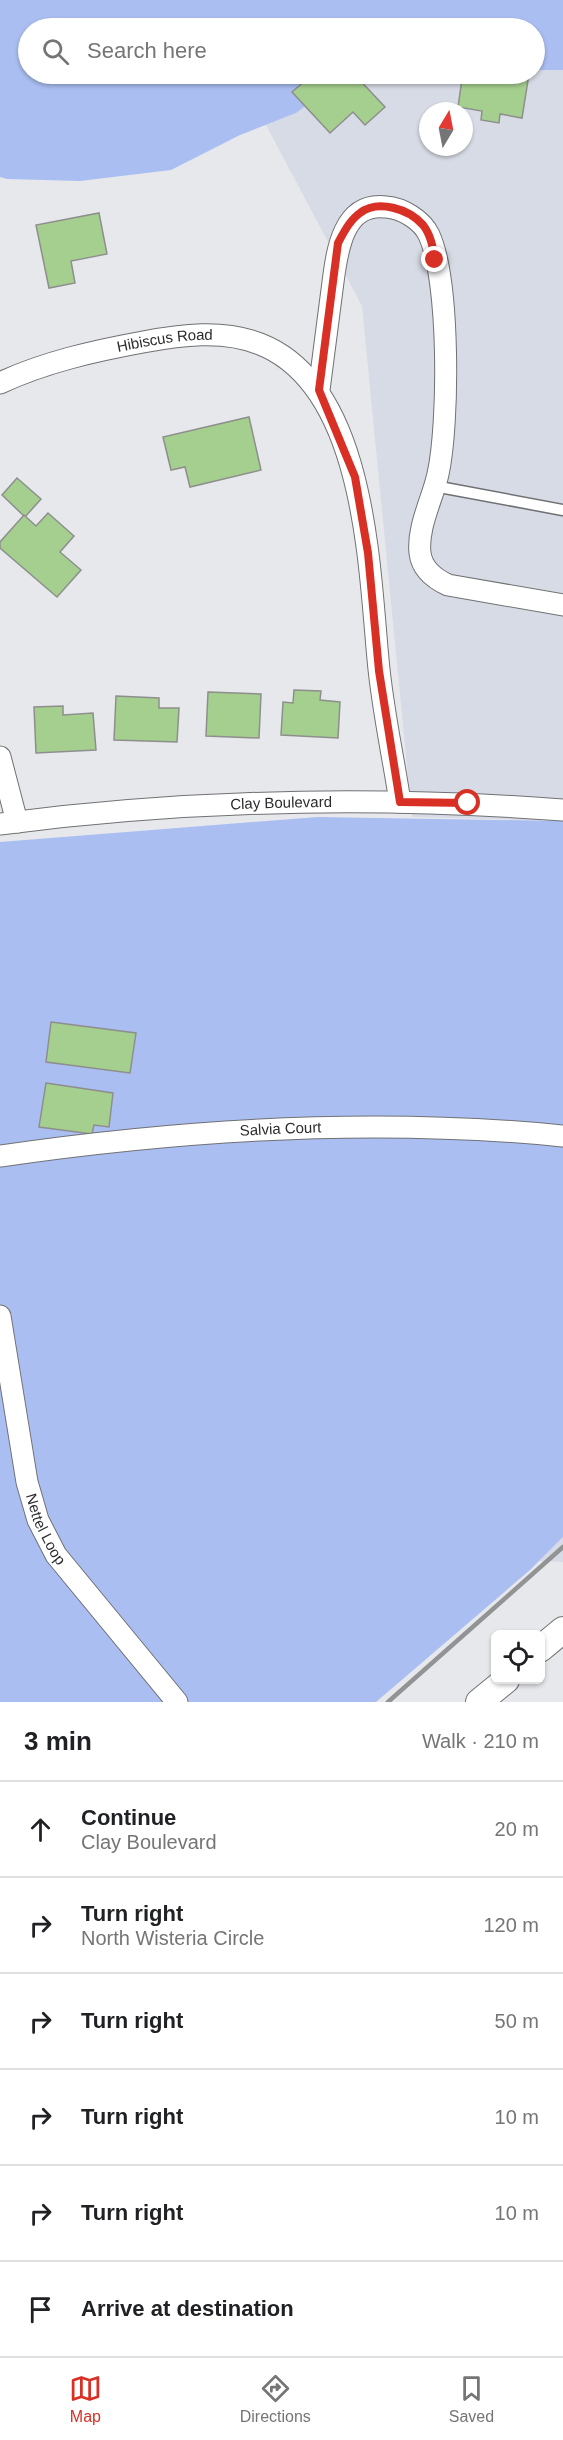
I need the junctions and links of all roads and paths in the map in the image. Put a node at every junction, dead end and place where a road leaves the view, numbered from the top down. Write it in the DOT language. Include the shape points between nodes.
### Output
graph roads {
  1 [pos="0,383"];
  2 [pos="319,390"];
  3 [pos="434,486"];
  4 [pos="563,510"];
  5 [pos="563,605"];
  6 [pos="0,757"];
  7 [pos="400,802"];
  8 [pos="563,810"];
  9 [pos="8,823"];
  10 [pos="563,1136"];
  11 [pos="0,1156"];
  12 [pos="0,1316"];
  13 [pos="563,1630"];
  14 [pos="545,1645"];
  15 [pos="501,1684"];
  16 [pos="177,1702"];
  17 [pos="480,1702"];
  1 -- 2 [label="street, Hibiscus Road" via="70,357 170,337 213,334 260,343 292,363"];
  2 -- 3 [label="street" via="338,243 351,222 374,205 410,215 430,236 443,303 443,440"];
  2 -- 7 [label="street" via="355,477"];
  3 -- 4 [label="lane"];
  3 -- 5 [label="street" via="420,552 423,564 436,580"];
  6 -- 9 [label="street"];
  7 -- 8 [label="street, Clay Boulevard"];
  7 -- 9 [label="street, Clay Boulevard" via="269,804"];
  10 -- 11 [label="street, Salvia Court" via="429,1128 315,1127 156,1136"];
  12 -- 16 [label="street, Nettel Loop" via="27,1482 38,1520 56,1555"];
  13 -- 14 [label="street"];
  15 -- 17 [label="street"];
}
